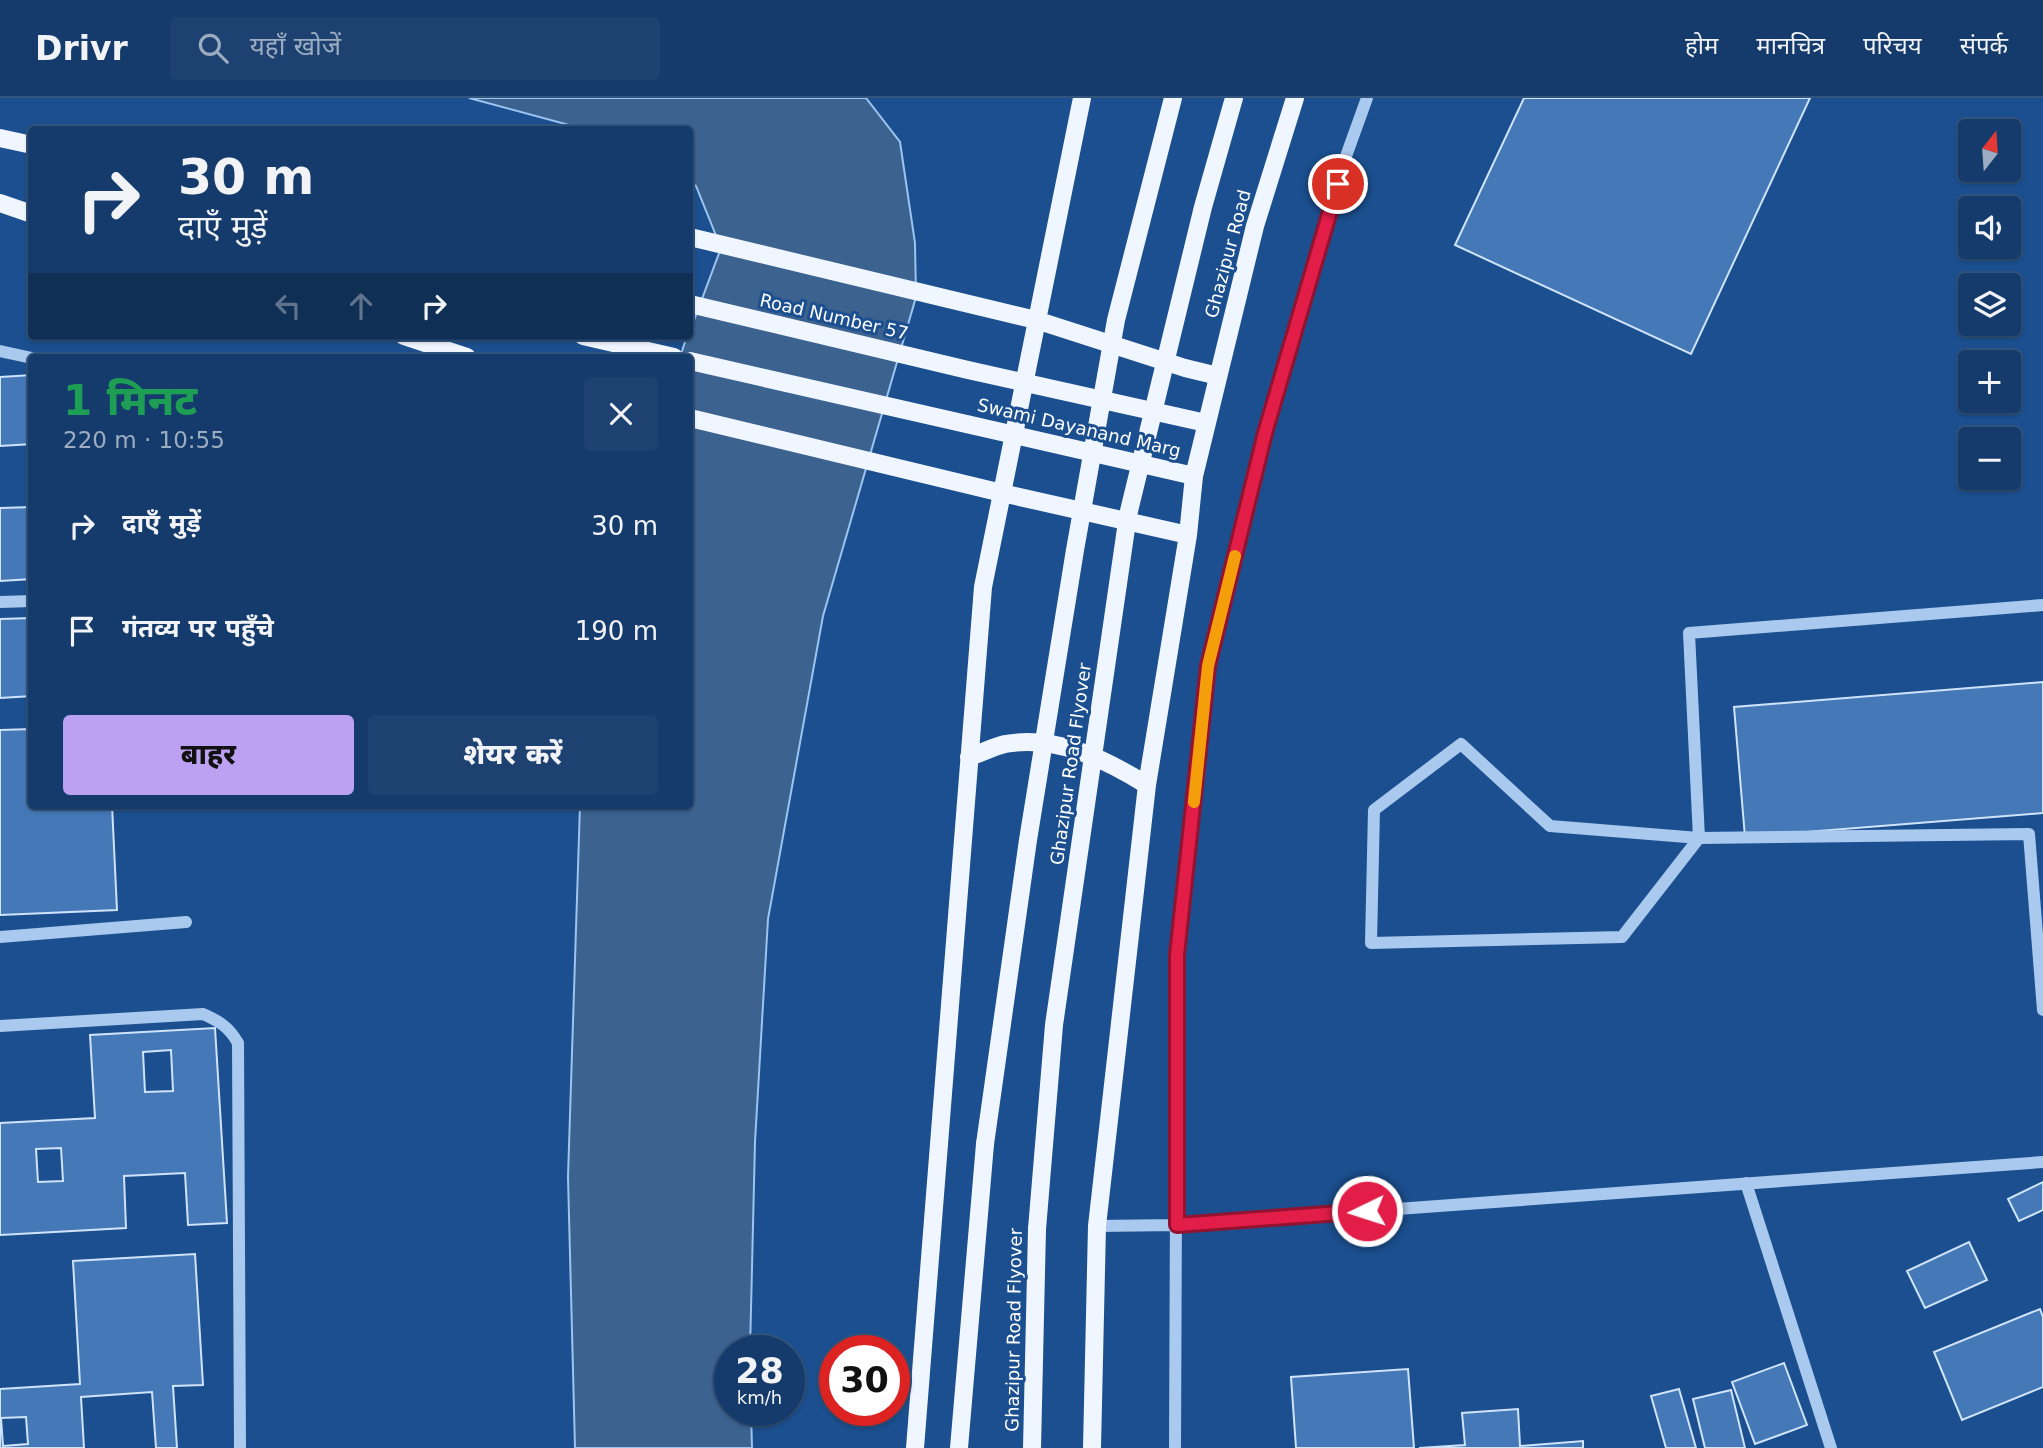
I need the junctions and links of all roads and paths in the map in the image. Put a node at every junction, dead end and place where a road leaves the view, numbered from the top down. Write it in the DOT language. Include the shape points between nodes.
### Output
graph roads {
  1 [pos="1082,98"];
  2 [pos="1173,98"];
  3 [pos="1234,98"];
  4 [pos="1295,98"];
  5 [pos="1367,98"];
  6 [pos="4,138"];
  7 [pos="28,143"];
  8 [pos="0,203"];
  9 [pos="28,211"];
  10 [pos="693,238"];
  11 [pos="693,305"];
  12 [pos="1037,320"];
  13 [pos="416,340"];
  14 [pos="602,340"];
  15 [pos="0,351"];
  16 [pos="458,354"];
  17 [pos="661,354"];
  18 [pos="28,357"];
  19 [pos="693,361"];
  20 [pos="968,370"];
  21 [pos="1218,376"];
  22 [pos="1024,382"];
  23 [pos="693,419"];
  24 [pos="1206,423"];
  25 [pos="1013,434"];
  26 [pos="1194,476"];
  27 [pos="1002,493"];
  28 [pos="1188,535"];
  29 [pos="28,601"];
  30 [pos="0,602"];
  31 [pos="2043,606"];
  32 [pos="969,757"];
  33 [pos="1147,785"];
  34 [pos="1699,838"];
  35 [pos="186,922"];
  36 [pos="0,937"];
  37 [pos="2043,1010"];
  38 [pos="0,1026"];
  39 [pos="2043,1161"];
  40 [pos="1746,1183"];
  41 [pos="1177,1225"];
  42 [pos="1097,1226"];
  43 [pos="240,1448"];
  44 [pos="915,1448"];
  45 [pos="959,1448"];
  46 [pos="1032,1448"];
  47 [pos="1093,1448"];
  48 [pos="1175,1448"];
  49 [pos="1831,1448"];
  1 -- 12 [label="main road"];
  2 -- 45 [label="main road, Ghazipur Road Flyover, bridge" via="1116,320 1028,840 985,1144"];
  3 -- 46 [label="main road, Ghazipur Road Flyover, bridge" via="1128,515 1054,1025 1037,1229"];
  4 -- 21 [label="main road, Ghazipur Road" via="1255,226"];
  5 -- 41 [label="street" via="1265,433 1208,666 1177,955"];
  6 -- 7 [label="main road"];
  8 -- 9 [label="main road"];
  10 -- 12 [label="main road"];
  11 -- 20 [label="main road, Road Number 57"];
  12 -- 21 [label="main road"];
  12 -- 22 [label="main road"];
  13 -- 16 [label="main road"];
  14 -- 17 [label="main road"];
  15 -- 18 [label="street"];
  19 -- 25 [label="main road, Swami Dayanand Marg"];
  20 -- 22 [label="main road, Swami Dayanand Marg"];
  21 -- 24 [label="main road, Ghazipur Road"];
  22 -- 24 [label="main road, Swami Dayanand Marg"];
  22 -- 25 [label="main road"];
  23 -- 27 [label="main road"];
  24 -- 26 [label="main road, Ghazipur Road"];
  25 -- 26 [label="main road, Swami Dayanand Marg"];
  25 -- 27 [label="main road"];
  26 -- 28 [label="main road, Ghazipur Road"];
  27 -- 28 [label="main road"];
  27 -- 32 [label="main road" via="983,587"];
  28 -- 33 [label="main road, Ghazipur Road"];
  29 -- 30 [label="street"];
  31 -- 34 [label="street" via="1689,633"];
  32 -- 33 [label="main road" via="1005,744 1077,749 1116,765"];
  32 -- 44 [label="main road"];
  33 -- 42 [label="main road, Ghazipur Road"];
  34 -- 34 [label="street" via="1550,826 1461,744 1374,810 1371,943 1622,937"];
  34 -- 37 [label="street" via="2029,834"];
  35 -- 36 [label="street"];
  38 -- 43 [label="street" via="203,1014 231,1030 238,1043"];
  39 -- 40 [label="street"];
  40 -- 41 [label="street"];
  40 -- 49 [label="street"];
  41 -- 42 [label="street"];
  41 -- 48 [label="street"];
  42 -- 47 [label="main road, Ghazipur Road"];
}
